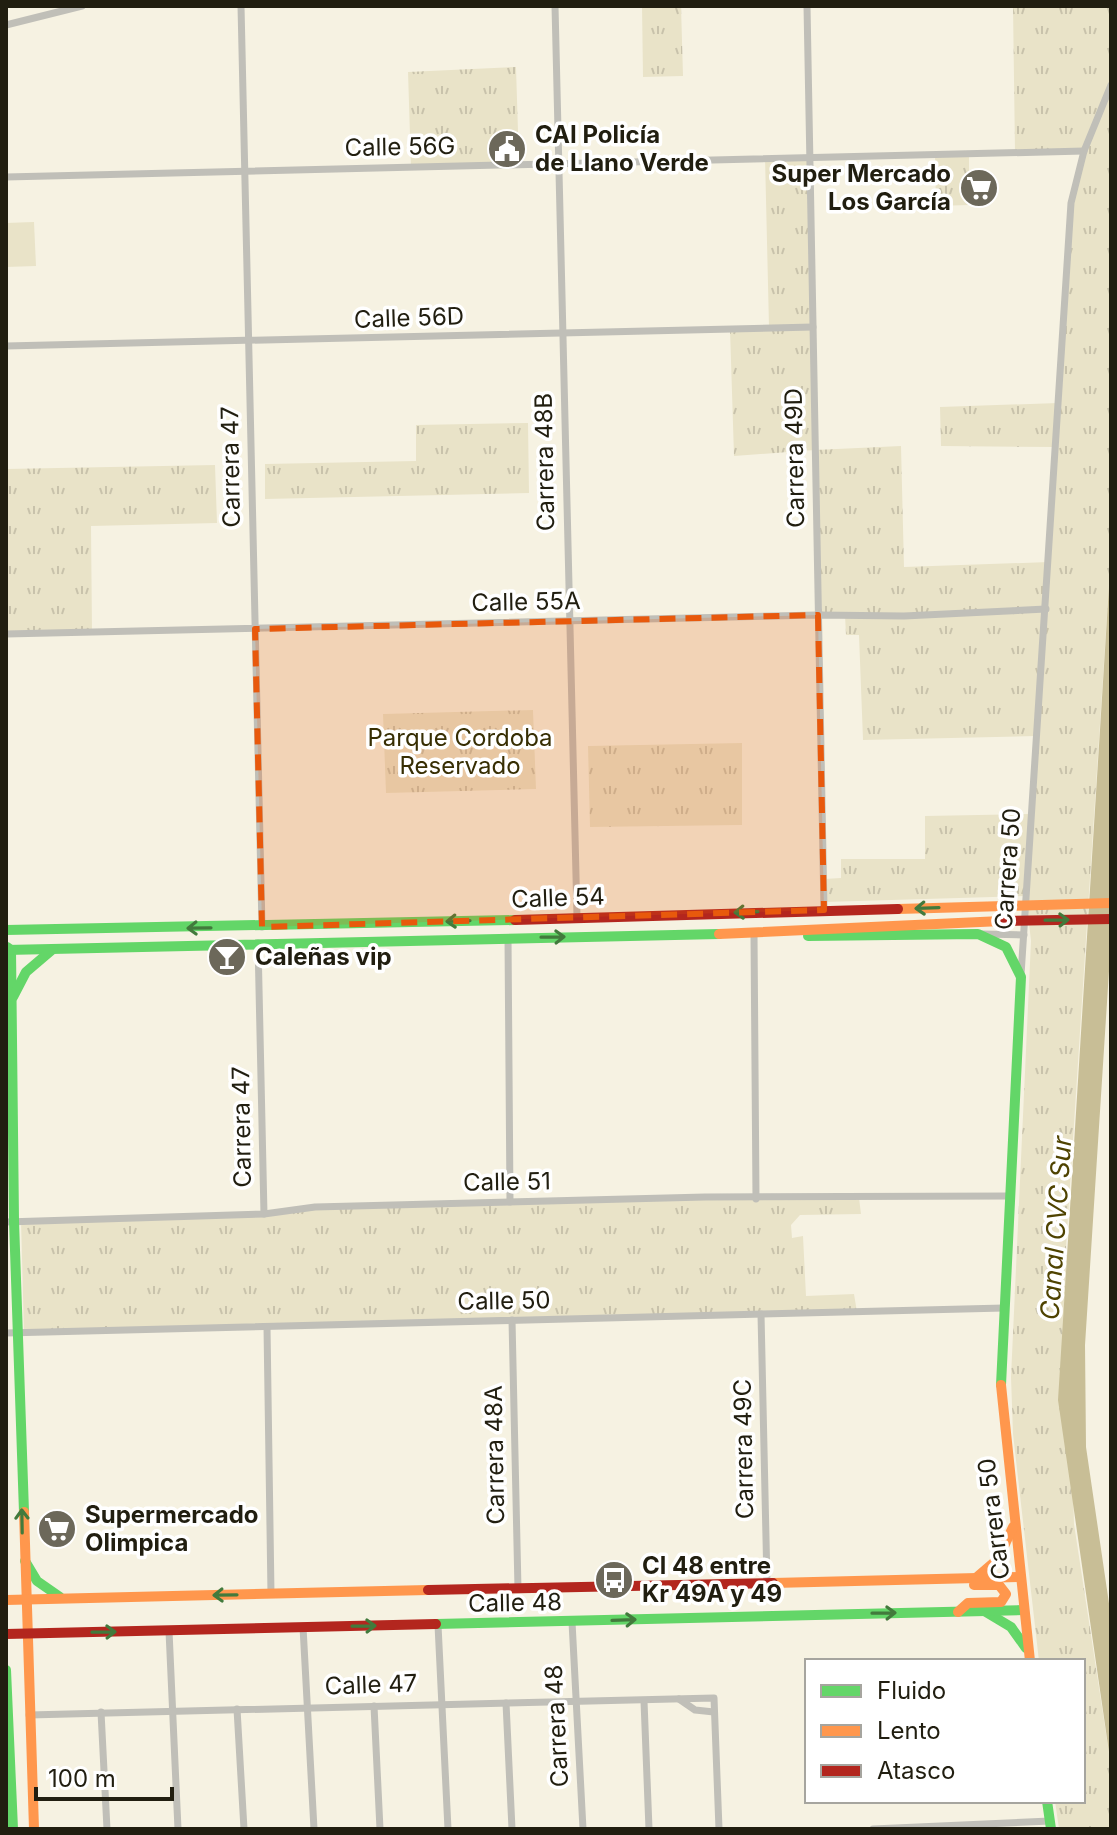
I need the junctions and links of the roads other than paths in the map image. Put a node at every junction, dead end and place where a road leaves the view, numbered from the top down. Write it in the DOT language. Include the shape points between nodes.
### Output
graph roads {
  1 [pos="82,6"];
  2 [pos="241,6"];
  3 [pos="555,6"];
  4 [pos="807,6"];
  5 [pos="6,25"];
  6 [pos="1111,85"];
  7 [pos="1084,151"];
  8 [pos="809,156"];
  9 [pos="559,163"];
  10 [pos="245,170"];
  11 [pos="6,177"];
  12 [pos="813,327"];
  13 [pos="562,334"];
  14 [pos="248,342"];
  15 [pos="6,346"];
  16 [pos="1046,609"];
  17 [pos="818,615"];
  18 [pos="569,621"];
  19 [pos="255,629"];
  20 [pos="6,634"];
  21 [pos="1111,903"];
  22 [pos="824,910"];
  23 [pos="577,917"];
  24 [pos="1111,919"];
  25 [pos="262,927"];
  26 [pos="6,930"];
  27 [pos="754,933"];
  28 [pos="978,934"];
  29 [pos="1024,935"];
  30 [pos="508,938"];
  31 [pos="258,943"];
  32 [pos="55,947"];
  33 [pos="8,948"];
  34 [pos="1021,977"];
  35 [pos="11,1008"];
  36 [pos="9,1103"];
  37 [pos="1010,1196"];
  38 [pos="756,1199"];
  39 [pos="510,1202"];
  40 [pos="264,1214"];
  41 [pos="10,1221"];
  42 [pos="1004,1308"];
  43 [pos="761,1314"];
  44 [pos="512,1320"];
  45 [pos="267,1327"];
  46 [pos="6,1333"];
  47 [pos="19,1333"];
  48 [pos="1014,1517"];
  49 [pos="23,1555"];
  50 [pos="1021,1577"];
  51 [pos="975,1578"];
  52 [pos="959,1579"];
  53 [pos="767,1583"];
  54 [pos="518,1589"];
  55 [pos="271,1594"];
  56 [pos="61,1598"];
  57 [pos="24,1599"];
  58 [pos="6,1600"];
  59 [pos="1024,1610"];
  60 [pos="982,1611"];
  61 [pos="958,1612"];
  62 [pos="572,1622"];
  63 [pos="438,1625"];
  64 [pos="303,1627"];
  65 [pos="169,1631"];
  66 [pos="6,1634"];
  67 [pos="26,1634"];
  68 [pos="1030,1657"];
  69 [pos="6,1670"];
  70 [pos="679,1699"];
  71 [pos="644,1701"];
  72 [pos="576,1702"];
  73 [pos="443,1703"];
  74 [pos="506,1703"];
  75 [pos="374,1706"];
  76 [pos="308,1707"];
  77 [pos="237,1709"];
  78 [pos="173,1710"];
  79 [pos="101,1712"];
  80 [pos="714,1712"];
  81 [pos="29,1715"];
  82 [pos="7,1716"];
  83 [pos="1047,1803"];
  84 [pos="1050,1825"];
  85 [pos="13,1829"];
  86 [pos="34,1829"];
  87 [pos="107,1829"];
  88 [pos="178,1829"];
  89 [pos="244,1829"];
  90 [pos="314,1829"];
  91 [pos="380,1829"];
  92 [pos="448,1829"];
  93 [pos="512,1829"];
  94 [pos="583,1829"];
  95 [pos="649,1829"];
  96 [pos="719,1829"];
  97 [pos="873,1829"];
  98 [pos="884,1829"];
  1 -- 5 [label="street"];
  2 -- 10 [label="street, Carrera 47"];
  3 -- 9 [label="street, Carrera 48B"];
  4 -- 8 [label="street, Carrera 49D"];
  6 -- 7 [label="street, Carrera 50"];
  7 -- 8 [label="street, Calle 56G"];
  7 -- 16 [label="street, Carrera 50" via="1067,241"];
  8 -- 9 [label="street, Calle 56G"];
  8 -- 12 [label="street, Carrera 49D"];
  9 -- 10 [label="street, Calle 56G"];
  9 -- 13 [label="street, Carrera 48B"];
  10 -- 11 [label="street, Calle 56G"];
  10 -- 14 [label="street, Carrera 47"];
  12 -- 13 [label="street, Calle 56D"];
  12 -- 17 [label="street, Carrera 49D"];
  13 -- 14 [label="street, Calle 56D"];
  13 -- 18 [label="street, Carrera 48B"];
  14 -- 15 [label="street, Calle 56D"];
  14 -- 19 [label="street, Carrera 47"];
  16 -- 17 [label="street, Calle 55A"];
  16 -- 29 [label="street, Carrera 50"];
  17 -- 18 [label="street, Calle 55A"];
  17 -- 22 [label="street, Carrera 49D"];
  18 -- 19 [label="street, Calle 55A"];
  18 -- 23 [label="street, Carrera 48B"];
  19 -- 20 [label="street, Calle 55A"];
  19 -- 25 [label="street, Carrera 47"];
  21 -- 22 [label="main road, Calle 54, one-way, bridge"];
  22 -- 23 [label="main road, Calle 54, one-way"];
  23 -- 25 [label="main road, Calle 54, one-way"];
  27 -- 24 [label="main road, Calle 54, one-way, bridge"];
  25 -- 26 [label="main road, Calle 54, one-way"];
  27 -- 28 [label="main road, Calle 54" via="831,938"];
  30 -- 27 [label="main road, Calle 54, one-way"];
  27 -- 38 [label="street"];
  28 -- 29 [label="street, Calle 54"];
  28 -- 34 [label="main road" via="1006,947"];
  29 -- 34 [label="street, Carrera 50"];
  30 -- 31 [label="main road, Calle 54"];
  30 -- 39 [label="street"];
  31 -- 32 [label="main road, Calle 54"];
  31 -- 40 [label="street, Carrera 47"];
  32 -- 33 [label="main road, Calle 54"];
  32 -- 35 [label="main road" via="26,972"];
  33 -- 35 [label="main road"];
  34 -- 37 [label="main road, Carrera 50"];
  35 -- 36 [label="main road"];
  36 -- 41 [label="main road"];
  37 -- 38 [label="street, Calle 51"];
  37 -- 42 [label="main road, Carrera 50"];
  38 -- 39 [label="street, Calle 51"];
  39 -- 40 [label="street, Calle 51" via="315,1207"];
  40 -- 41 [label="street, Calle 51"];
  41 -- 47 [label="main road"];
  42 -- 43 [label="street, Calle 50"];
  42 -- 48 [label="main road, Carrera 50" via="1000,1378"];
  43 -- 44 [label="street, Calle 50"];
  43 -- 53 [label="street, Carrera 49C"];
  44 -- 45 [label="street, Calle 50"];
  44 -- 54 [label="street, Carrera 48A"];
  45 -- 47 [label="street, Calle 50"];
  45 -- 55 [label="street"];
  46 -- 47 [label="street, Calle 50"];
  49 -- 47 [label="main road, one-way"];
  48 -- 50 [label="main road, Carrera 50"];
  48 -- 51 [label="main road" via="1007,1546"];
  49 -- 56 [label="main road" via="37,1581"];
  49 -- 57 [label="main road"];
  50 -- 51 [label="main road, Calle 48"];
  50 -- 59 [label="main road, Carrera 50"];
  51 -- 52 [label="main road, Calle 48"];
  52 -- 53 [label="main road, Calle 48"];
  52 -- 61 [label="main road" via="966,1585 999,1585 1006,1594 1001,1602 968,1603"];
  53 -- 54 [label="main road, Calle 48"];
  54 -- 55 [label="main road, Calle 48"];
  55 -- 56 [label="main road, Calle 48, one-way"];
  56 -- 57 [label="main road, Calle 48"];
  57 -- 58 [label="main road, Calle 48"];
  57 -- 67 [label="main road"];
  59 -- 60 [label="main road, Calle 48"];
  59 -- 68 [label="main road, Carrera 50"];
  60 -- 61 [label="main road, Calle 48"];
  60 -- 68 [label="main road" via="1011,1627"];
  62 -- 61 [label="main road, Calle 48, one-way"];
  62 -- 63 [label="main road, Calle 48"];
  62 -- 72 [label="street, Carrera 48"];
  64 -- 63 [label="main road, Calle 48, one-way"];
  63 -- 73 [label="street"];
  64 -- 65 [label="main road, Calle 48"];
  64 -- 76 [label="street"];
  67 -- 65 [label="main road, Calle 48, one-way"];
  65 -- 78 [label="street"];
  66 -- 67 [label="main road, Calle 48"];
  67 -- 81 [label="main road"];
  69 -- 82 [label="main road"];
  70 -- 71 [label="street, Calle 47"];
  70 -- 80 [label="street" via="695,1710"];
  70 -- 80 [label="street, Calle 47" via="714,1698"];
  71 -- 72 [label="street, Calle 47"];
  71 -- 95 [label="street"];
  72 -- 74 [label="street, Calle 47"];
  72 -- 94 [label="street, Carrera 48"];
  73 -- 74 [label="street, Calle 47"];
  73 -- 75 [label="street, Calle 47"];
  73 -- 92 [label="street"];
  74 -- 93 [label="street"];
  75 -- 76 [label="street, Calle 47"];
  75 -- 91 [label="street"];
  76 -- 77 [label="street, Calle 47"];
  76 -- 90 [label="street"];
  77 -- 78 [label="street, Calle 47"];
  77 -- 89 [label="street"];
  78 -- 79 [label="street, Calle 47"];
  78 -- 88 [label="street"];
  79 -- 81 [label="street, Calle 47"];
  79 -- 87 [label="street"];
  80 -- 96 [label="street"];
  81 -- 86 [label="main road"];
  82 -- 85 [label="main road"];
  83 -- 84 [label="main road"];
  84 -- 98 [label="street"];
  97 -- 98 [label="street"];
}
